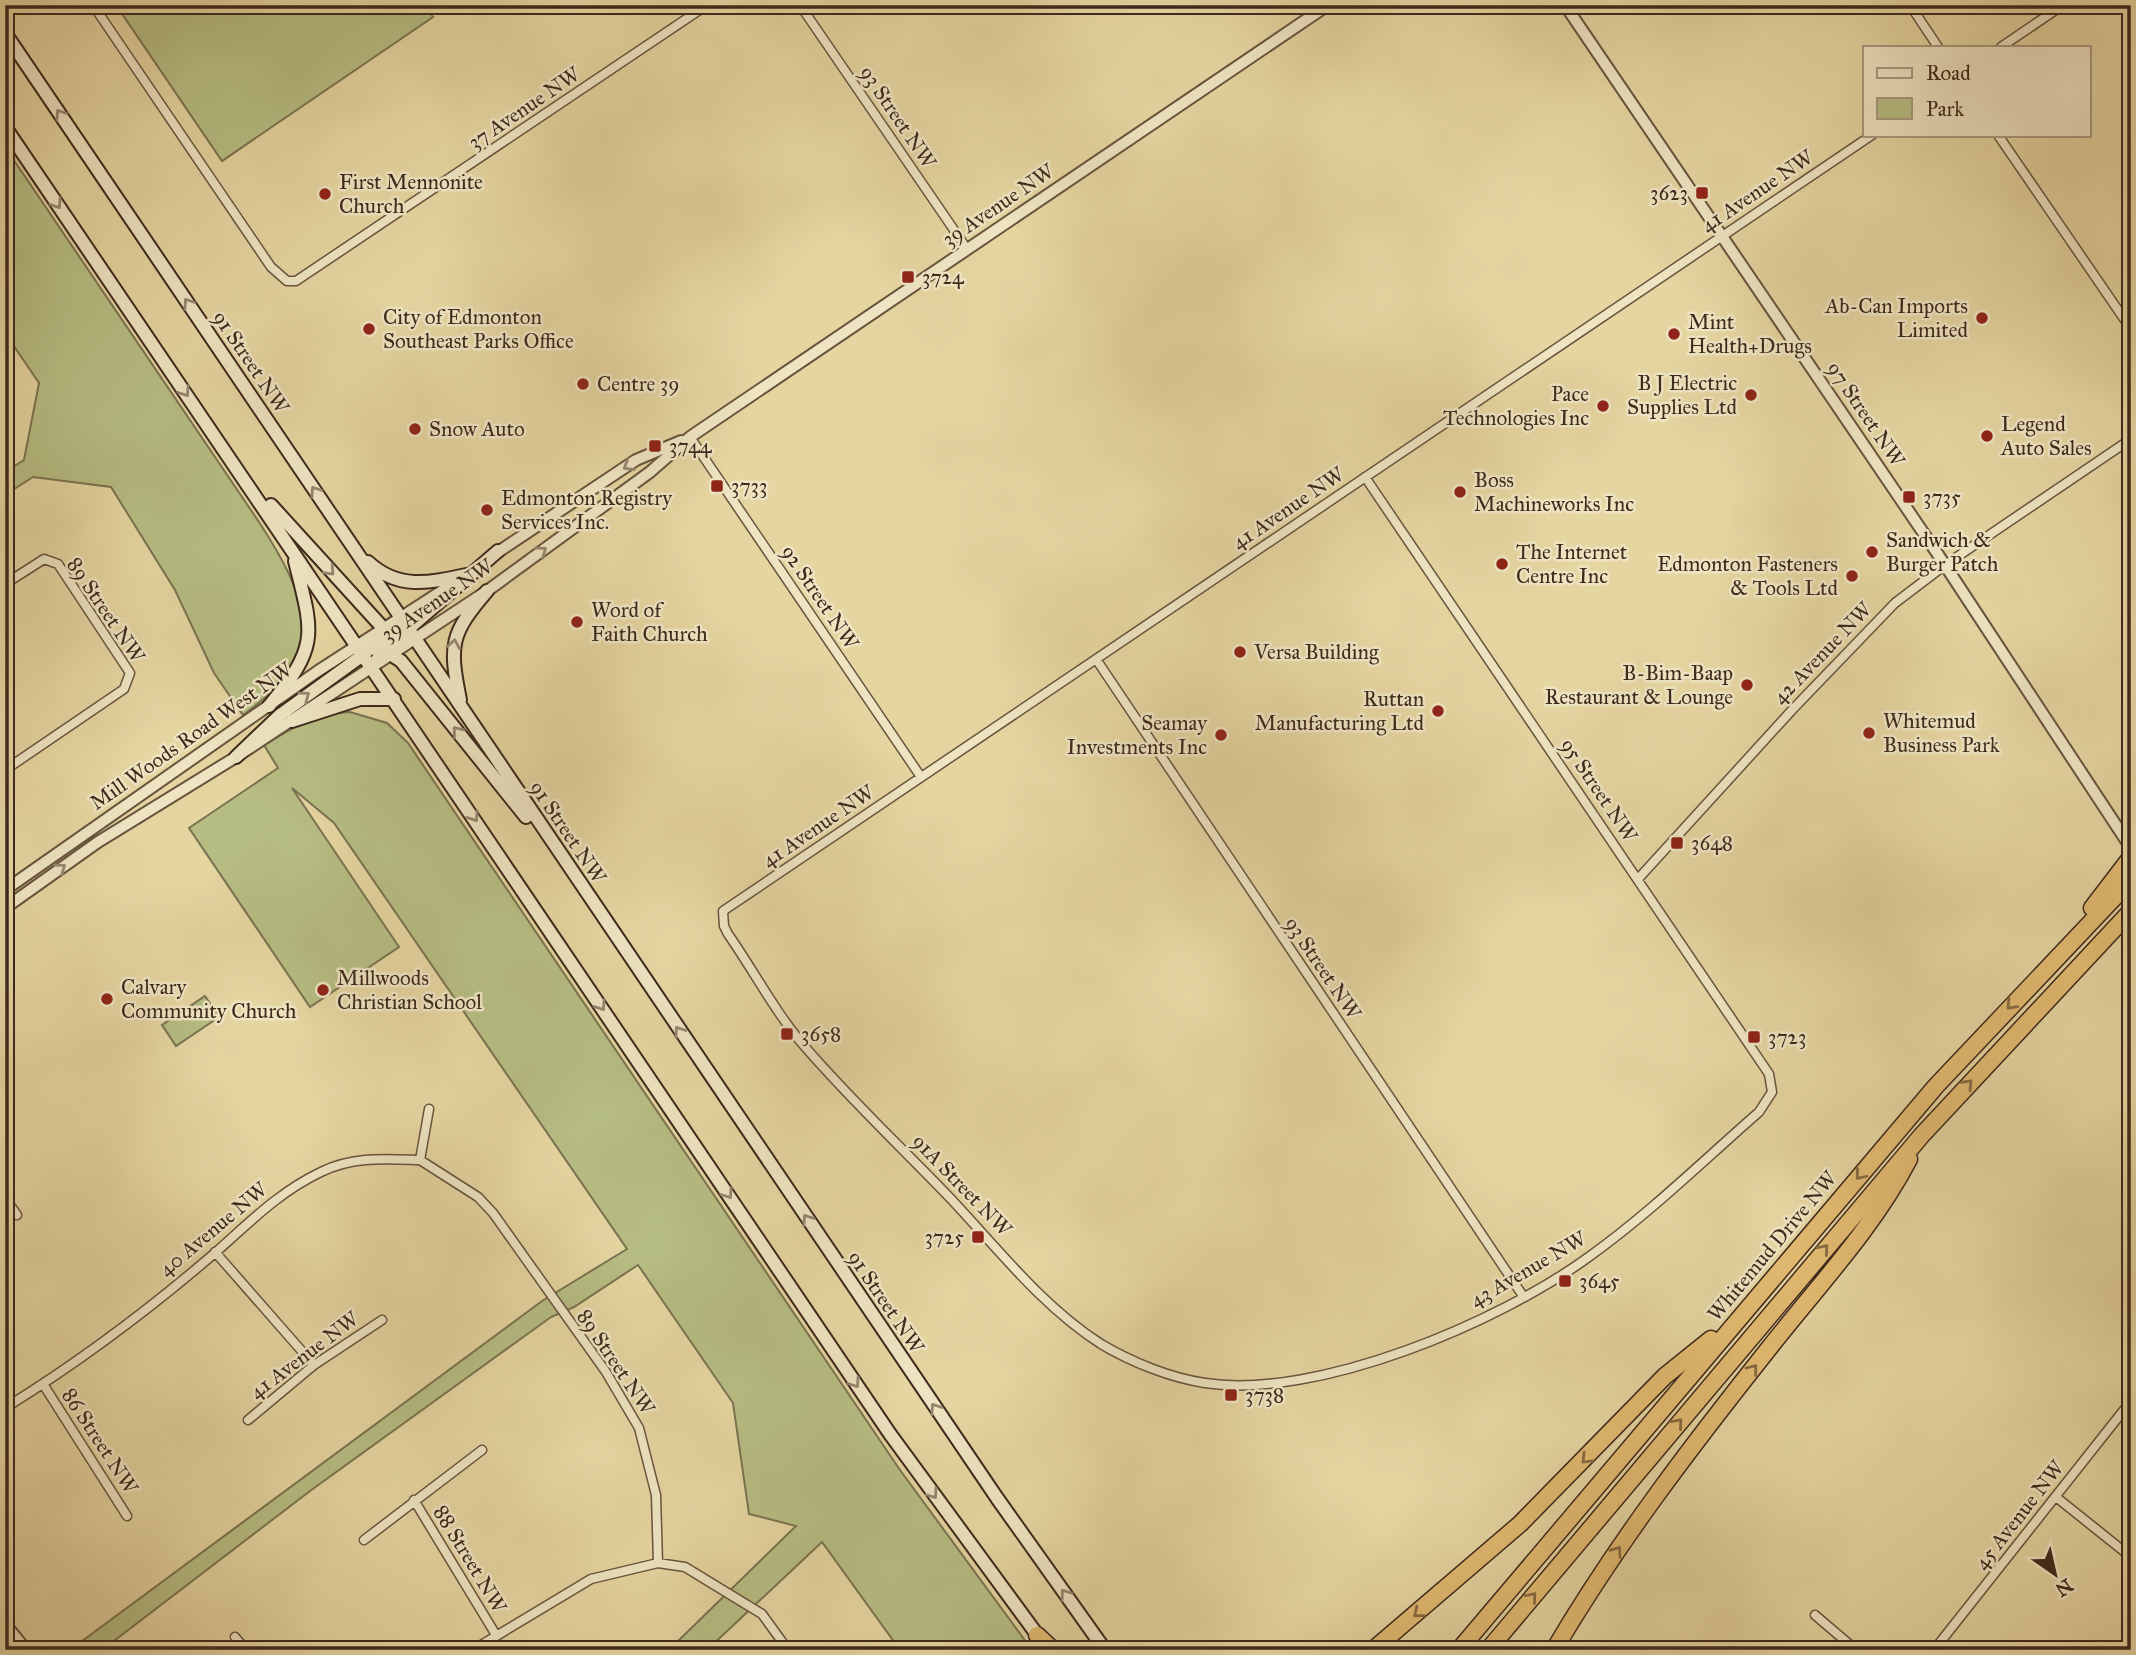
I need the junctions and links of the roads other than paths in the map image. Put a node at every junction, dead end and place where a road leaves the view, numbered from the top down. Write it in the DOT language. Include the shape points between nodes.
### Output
graph roads {
  1 [pos="93,5"];
  2 [pos="708,5"];
  3 [pos="800,5"];
  4 [pos="1328,5"];
  5 [pos="1565,5"];
  6 [pos="1910,5"];
  7 [pos="2063,5"];
  8 [pos="5,33"];
  9 [pos="1936,44"];
  10 [pos="2002,46"];
  11 [pos="5,127"];
  12 [pos="1871,136"];
  13 [pos="1999,136"];
  14 [pos="1721,236"];
  15 [pos="967,249"];
  16 [pos="2131,330"];
  17 [pos="690,437"];
  18 [pos="2131,439"];
  19 [pos="221,446"];
  20 [pos="1365,477"];
  21 [pos="354,548"];
  22 [pos="293,550"];
  23 [pos="498,551"];
  24 [pos="1945,565"];
  25 [pos="466,575"];
  26 [pos="5,584"];
  27 [pos="487,591"];
  28 [pos="400,616"];
  29 [pos="385,630"];
  30 [pos="408,635"];
  31 [pos="374,650"];
  32 [pos="1096,659"];
  33 [pos="372,667"];
  34 [pos="394,699"];
  35 [pos="269,706"];
  36 [pos="461,707"];
  37 [pos="292,721"];
  38 [pos="236,757"];
  39 [pos="5,770"];
  40 [pos="921,778"];
  41 [pos="2131,848"];
  42 [pos="2131,857"];
  43 [pos="1638,879"];
  44 [pos="577,880"];
  45 [pos="2131,880"];
  46 [pos="5,890"];
  47 [pos="5,908"];
  48 [pos="723,911"];
  49 [pos="2131,911"];
  50 [pos="2131,917"];
  51 [pos="2113,928"];
  52 [pos="2057,955"];
  53 [pos="1772,1092"];
  54 [pos="429,1109"];
  55 [pos="1922,1135"];
  56 [pos="420,1160"];
  57 [pos="5,1198"];
  58 [pos="18,1215"];
  59 [pos="215,1252"];
  60 [pos="1523,1296"];
  61 [pos="1743,1312"];
  62 [pos="382,1320"];
  63 [pos="314,1365"];
  64 [pos="43,1384"];
  65 [pos="1251,1385"];
  66 [pos="2131,1401"];
  67 [pos="5,1408"];
  68 [pos="248,1420"];
  69 [pos="482,1450"];
  70 [pos="2056,1497"];
  71 [pos="414,1500"];
  72 [pos="127,1516"];
  73 [pos="364,1540"];
  74 [pos="2131,1557"];
  75 [pos="658,1563"];
  76 [pos="1815,1615"];
  77 [pos="5,1624"];
  78 [pos="496,1635"];
  79 [pos="1037,1635"];
  80 [pos="235,1637"];
  81 [pos="26,1650"];
  82 [pos="246,1650"];
  83 [pos="473,1650"];
  84 [pos="788,1650"];
  85 [pos="1051,1650"];
  86 [pos="1105,1650"];
  87 [pos="1373,1650"];
  88 [pos="1459,1650"];
  89 [pos="1488,1650"];
  90 [pos="1554,1650"];
  91 [pos="1856,1650"];
  92 [pos="1934,1650"];
  1 -- 2 [label="street, 37 Avenue NW" via="271,267 287,281 304,278"];
  3 -- 15 [label="street, 93 Street NW"];
  4 -- 15 [label="street, 39 Avenue NW"];
  5 -- 14 [label="street, 97 Street NW"];
  6 -- 9 [label="street"];
  7 -- 10 [label="street"];
  21 -- 8 [label="main road, 91 Street NW, one-way"];
  11 -- 19 [label="main road, one-way"];
  12 -- 14 [label="street, 41 Avenue NW"];
  13 -- 16 [label="street"];
  14 -- 20 [label="street, 41 Avenue NW"];
  14 -- 24 [label="street, 97 Street NW"];
  15 -- 17 [label="street, 39 Avenue NW"];
  17 -- 23 [label="street, 39 Avenue NW, one-way" via="636,460"];
  27 -- 17 [label="street, 39 Avenue NW, one-way" via="650,472"];
  17 -- 40 [label="street, 92 Street NW"];
  18 -- 24 [label="street, 42 Avenue NW"];
  19 -- 22 [label="main road"];
  19 -- 29 [label="main road, one-way"];
  20 -- 32 [label="street, 41 Avenue NW"];
  20 -- 43 [label="street, 95 Street NW"];
  21 -- 25 [label="main road" via="375,568 400,582 424,583"];
  21 -- 28 [label="main road, 91 Street NW"];
  22 -- 31 [label="main road"];
  22 -- 35 [label="main road" via="308,607 310,636 296,674"];
  23 -- 25 [label="street, 39 Avenue NW"];
  23 -- 30 [label="main road"];
  24 -- 41 [label="street, 97 Street NW"];
  24 -- 43 [label="street, 42 Avenue NW" via="1873,624"];
  25 -- 28 [label="street, 39 Avenue NW"];
  26 -- 39 [label="street, 89 Street NW" via="44,559 50,561 63,571 127,667 130,680 124,689"];
  27 -- 30 [label="street, 39 Avenue NW"];
  36 -- 27 [label="main road, one-way" via="453,640 465,616"];
  28 -- 29 [label="main road"];
  28 -- 30 [label="main road, 91 Street NW"];
  29 -- 30 [label="main road"];
  29 -- 31 [label="main road"];
  30 -- 31 [label="main road"];
  30 -- 36 [label="main road, 91 Street NW"];
  31 -- 33 [label="main road"];
  31 -- 33 [label="main road"];
  31 -- 35 [label="street, Mill Woods Road West NW"];
  38 -- 31 [label="main road, one-way" via="280,715"];
  44 -- 31 [label="main road, one-way" via="401,661"];
  32 -- 40 [label="street, 41 Avenue NW"];
  32 -- 60 [label="street, 93 Street NW"];
  33 -- 34 [label="main road"];
  33 -- 37 [label="street, Mill Woods Road West NW"];
  34 -- 37 [label="main road" via="360,699"];
  34 -- 79 [label="main road, one-way" via="890,1434"];
  35 -- 46 [label="street, Mill Woods Road West NW"];
  36 -- 44 [label="main road, 91 Street NW"];
  37 -- 38 [label="street, Mill Woods Road West NW"];
  47 -- 38 [label="street, Mill Woods Road West NW, one-way" via="98,842"];
  40 -- 48 [label="street, 41 Avenue NW"];
  42 -- 52 [label="highway"];
  43 -- 53 [label="street, 95 Street NW" via="1769,1074"];
  86 -- 44 [label="main road, 91 Street NW, one-way"];
  45 -- 52 [label="highway, Whitemud Drive NW"];
  48 -- 65 [label="street, 91A Street NW" via="723,926 805,1047 1052,1306 1102,1344 1149,1367 1204,1383"];
  49 -- 51 [label="highway, Whitemud Drive NW"];
  50 -- 51 [label="highway"];
  55 -- 51 [label="highway, Whitemud Drive NW, one-way"];
  52 -- 61 [label="highway, Whitemud Drive NW, one-way" via="1936,1086"];
  53 -- 60 [label="street, 43 Avenue NW" via="1759,1112 1605,1245"];
  54 -- 56 [label="street"];
  89 -- 55 [label="highway, Whitemud Drive NW, one-way"];
  90 -- 55 [label="highway, one-way" via="1689,1452 1891,1193"];
  56 -- 59 [label="street, 40 Avenue NW" via="364,1158 323,1171 274,1198"];
  56 -- 75 [label="street, 89 Street NW" via="478,1197 493,1213 606,1372 639,1428 656,1495"];
  57 -- 58 [label="street"];
  59 -- 63 [label="street"];
  59 -- 64 [label="street, 40 Avenue NW"];
  60 -- 65 [label="street, 43 Avenue NW" via="1452,1332 1384,1357 1306,1379"];
  61 -- 87 [label="highway, one-way" via="1665,1377 1489,1552"];
  61 -- 88 [label="highway, Whitemud Drive NW"];
  62 -- 63 [label="street, 41 Avenue NW"];
  63 -- 68 [label="street, 41 Avenue NW"];
  64 -- 67 [label="street, 40 Avenue NW"];
  64 -- 72 [label="street, 86 Street NW"];
  66 -- 70 [label="street, 45 Avenue NW"];
  69 -- 71 [label="street"];
  70 -- 74 [label="street"];
  70 -- 92 [label="street, 45 Avenue NW"];
  71 -- 73 [label="street"];
  71 -- 78 [label="street, 88 Street NW"];
  75 -- 78 [label="street" via="591,1579"];
  75 -- 84 [label="street" via="685,1567 762,1614"];
  76 -- 91 [label="street"];
  77 -- 81 [label="street"];
  78 -- 83 [label="street"];
  79 -- 85 [label="highway"];
  80 -- 82 [label="street"];
}
